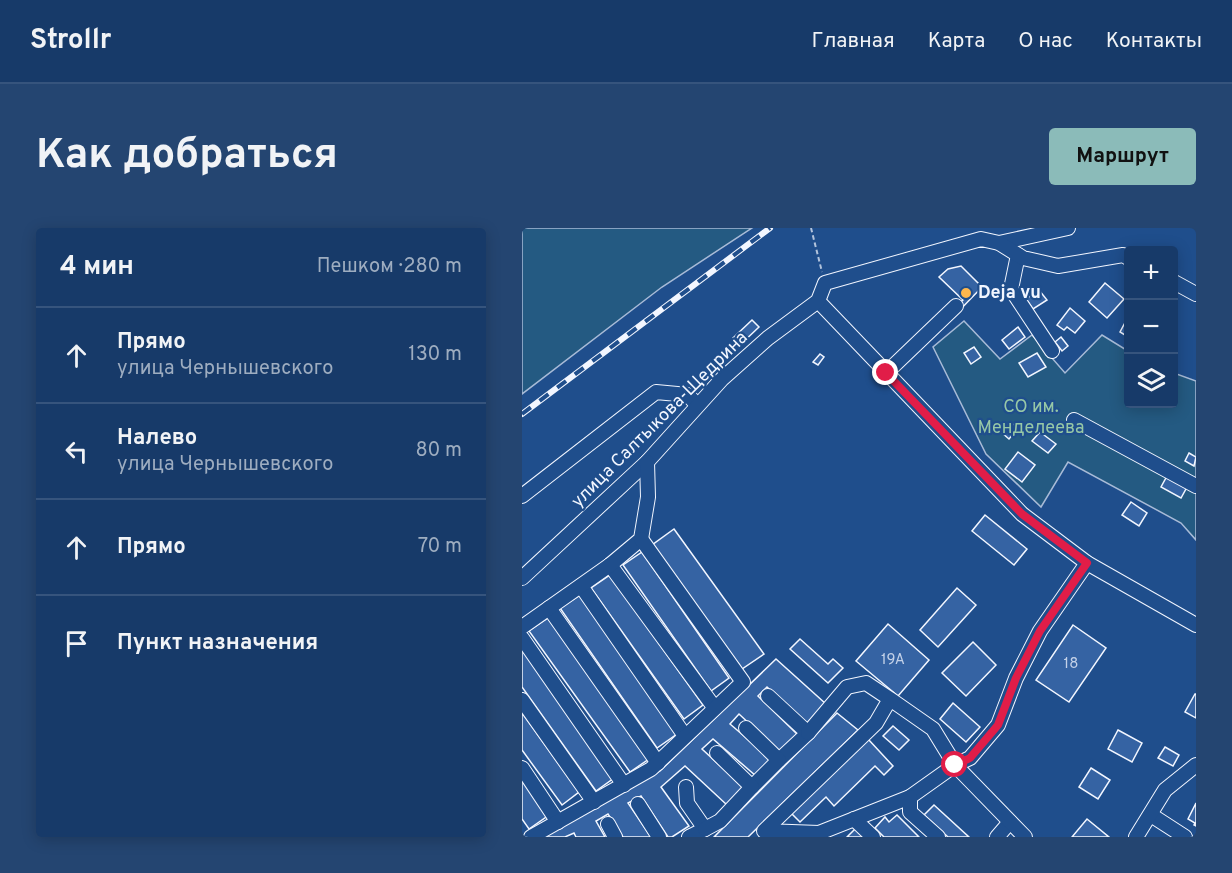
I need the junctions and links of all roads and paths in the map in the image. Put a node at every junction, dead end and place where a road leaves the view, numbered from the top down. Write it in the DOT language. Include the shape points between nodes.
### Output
graph roads {
  1 [pos="811,228"];
  2 [pos="1068,228"];
  3 [pos="999,243"];
  4 [pos="1018,255"];
  5 [pos="1124,256"];
  6 [pos="825,283"];
  7 [pos="1178,285"];
  8 [pos="1196,294"];
  9 [pos="818,301"];
  10 [pos="956,306"];
  11 [pos="1052,351"];
  12 [pos="886,373"];
  13 [pos="697,405"];
  14 [pos="1074,420"];
  15 [pos="647,462"];
  16 [pos="1196,486"];
  17 [pos="522,496"];
  18 [pos="641,539"];
  19 [pos="1087,563"];
  20 [pos="610,565"];
  21 [pos="522,578"];
  22 [pos="580,586"];
  23 [pos="549,608"];
  24 [pos="1196,625"];
  25 [pos="522,627"];
  26 [pos="522,638"];
  27 [pos="768,696"];
  28 [pos="890,699"];
  29 [pos="522,700"];
  30 [pos="714,707"];
  31 [pos="746,728"];
  32 [pos="808,733"];
  33 [pos="685,736"];
  34 [pos="717,753"];
  35 [pos="779,760"];
  36 [pos="658,763"];
  37 [pos="955,765"];
  38 [pos="1196,765"];
  39 [pos="522,768"];
  40 [pos="624,784"];
  41 [pos="686,787"];
  42 [pos="752,787"];
  43 [pos="910,797"];
  44 [pos="594,802"];
  45 [pos="638,804"];
  46 [pos="1151,815"];
  47 [pos="854,819"];
  48 [pos="558,822"];
  49 [pos="1010,822"];
  50 [pos="608,824"];
  51 [pos="705,829"];
  52 [pos="821,835"];
  53 [pos="531,837"];
  54 [pos="615,837"];
  55 [pos="659,837"];
  56 [pos="689,837"];
  57 [pos="873,837"];
  58 [pos="938,837"];
  59 [pos="997,837"];
  60 [pos="1025,837"];
  61 [pos="1136,837"];
  62 [pos="1185,837"];
  1 -- 6 [label="path"];
  2 -- 3 [label="street"];
  3 -- 4 [label="street"];
  3 -- 6 [label="street" via="981,239"];
  4 -- 5 [label="street" via="1058,266"];
  4 -- 11 [label="street" via="1011,289"];
  6 -- 9 [label="street"];
  7 -- 8 [label="street"];
  9 -- 12 [label="street"];
  9 -- 13 [label="street, улица Салтыкова-Щедрина" via="768,338"];
  10 -- 12 [label="street"];
  12 -- 19 [label="street" via="1022,514"];
  13 -- 15 [label="street, улица Салтыкова-Щедрина"];
  13 -- 17 [label="street" via="688,395 656,392"];
  14 -- 16 [label="street"];
  15 -- 18 [label="street" via="648,497"];
  15 -- 21 [label="street, улица Салтыкова-Щедрина"];
  18 -- 20 [label="street"];
  18 -- 30 [label="street" via="743,682"];
  19 -- 24 [label="street"];
  19 -- 37 [label="street" via="1040,631 998,725 970,758"];
  20 -- 22 [label="street"];
  20 -- 30 [label="street"];
  22 -- 23 [label="street"];
  22 -- 33 [label="street"];
  23 -- 25 [label="street"];
  23 -- 36 [label="street"];
  26 -- 40 [label="street"];
  27 -- 32 [label="street"];
  28 -- 32 [label="street" via="866,683 847,687"];
  28 -- 37 [label="street" via="933,729"];
  28 -- 52 [label="street" via="876,723 764,831"];
  29 -- 44 [label="street"];
  30 -- 33 [label="street"];
  31 -- 35 [label="street"];
  32 -- 35 [label="street"];
  33 -- 36 [label="street"];
  34 -- 42 [label="street"];
  35 -- 42 [label="street"];
  36 -- 40 [label="street"];
  37 -- 43 [label="street"];
  37 -- 49 [label="street"];
  38 -- 46 [label="street" via="1165,790"];
  39 -- 48 [label="street"];
  40 -- 44 [label="street"];
  41 -- 51 [label="street" via="687,803"];
  42 -- 51 [label="street" via="720,821"];
  43 -- 47 [label="street"];
  43 -- 58 [label="street" via="910,812"];
  44 -- 48 [label="street"];
  45 -- 55 [label="street"];
  46 -- 61 [label="street"];
  46 -- 62 [label="street"];
  47 -- 52 [label="street"];
  47 -- 57 [label="street"];
  48 -- 53 [label="street"];
  49 -- 59 [label="street"];
  49 -- 60 [label="street"];
  50 -- 54 [label="street"];
  51 -- 56 [label="street"];
}
